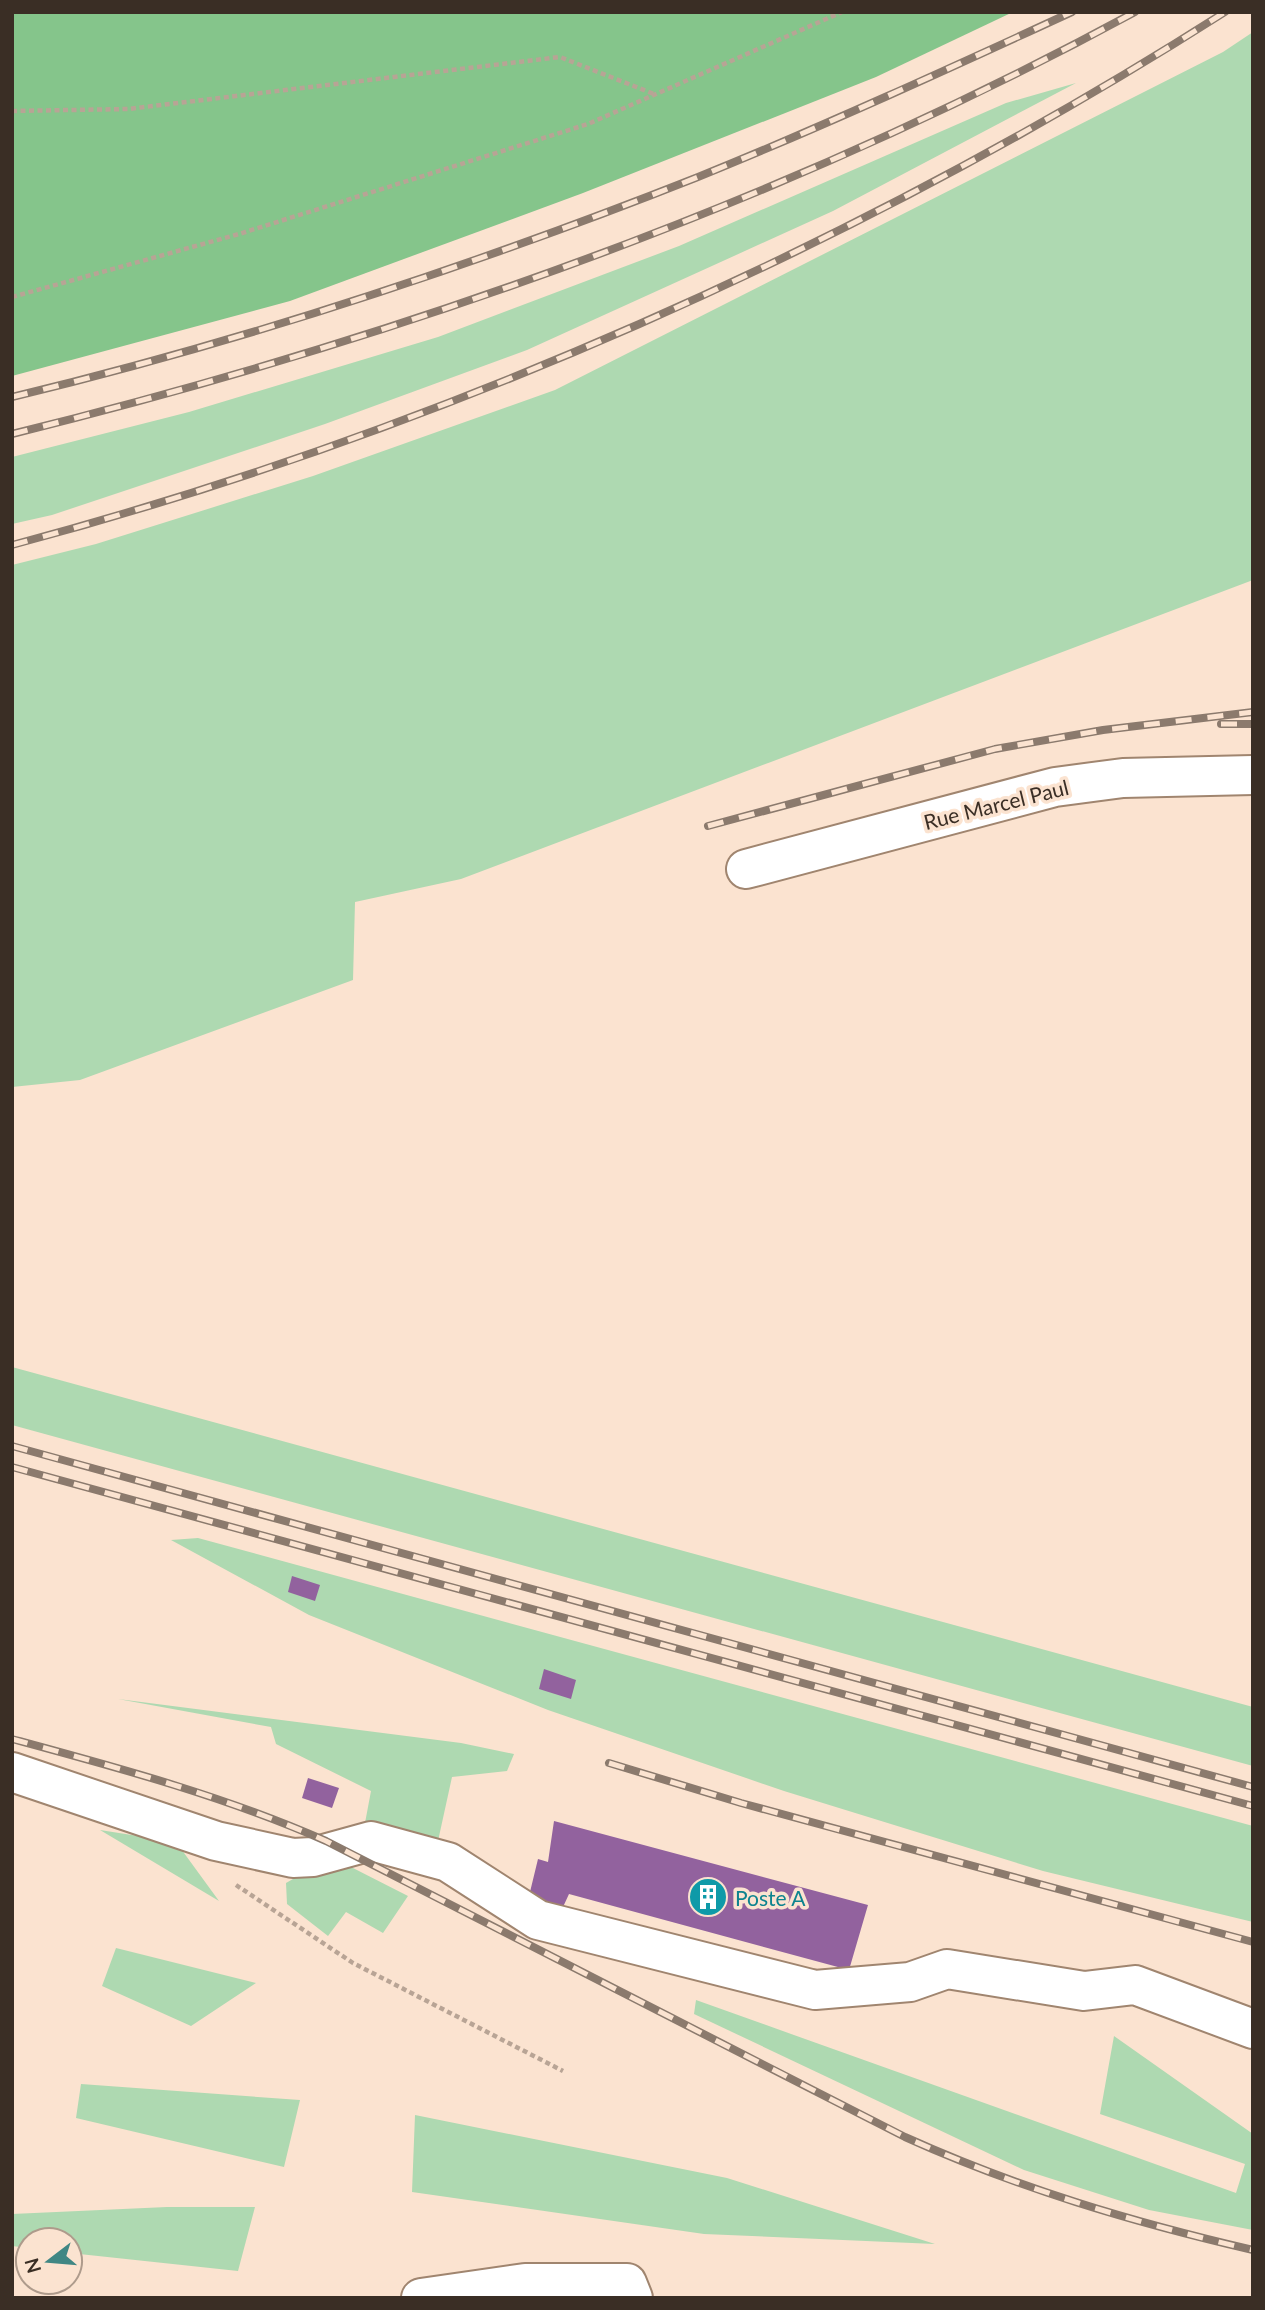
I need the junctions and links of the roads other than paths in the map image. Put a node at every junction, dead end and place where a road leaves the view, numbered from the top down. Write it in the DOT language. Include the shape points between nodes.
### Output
graph roads {
  1 [pos="1253,775"];
  2 [pos="746,869"];
  3 [pos="12,1772"];
  4 [pos="1253,2029"];
  5 [pos="421,2298"];
  6 [pos="633,2298"];
  1 -- 2 [label="street, Rue Marcel Paul" via="1123,778 1055,787"];
  3 -- 4 [label="street" via="216,1841 293,1858 371,1841 448,1862 538,1920 815,1990 911,1982 947,1969 1084,1991 1135,1986"];
  5 -- 6 [label="street" via="525,2283 627,2283"];
}
